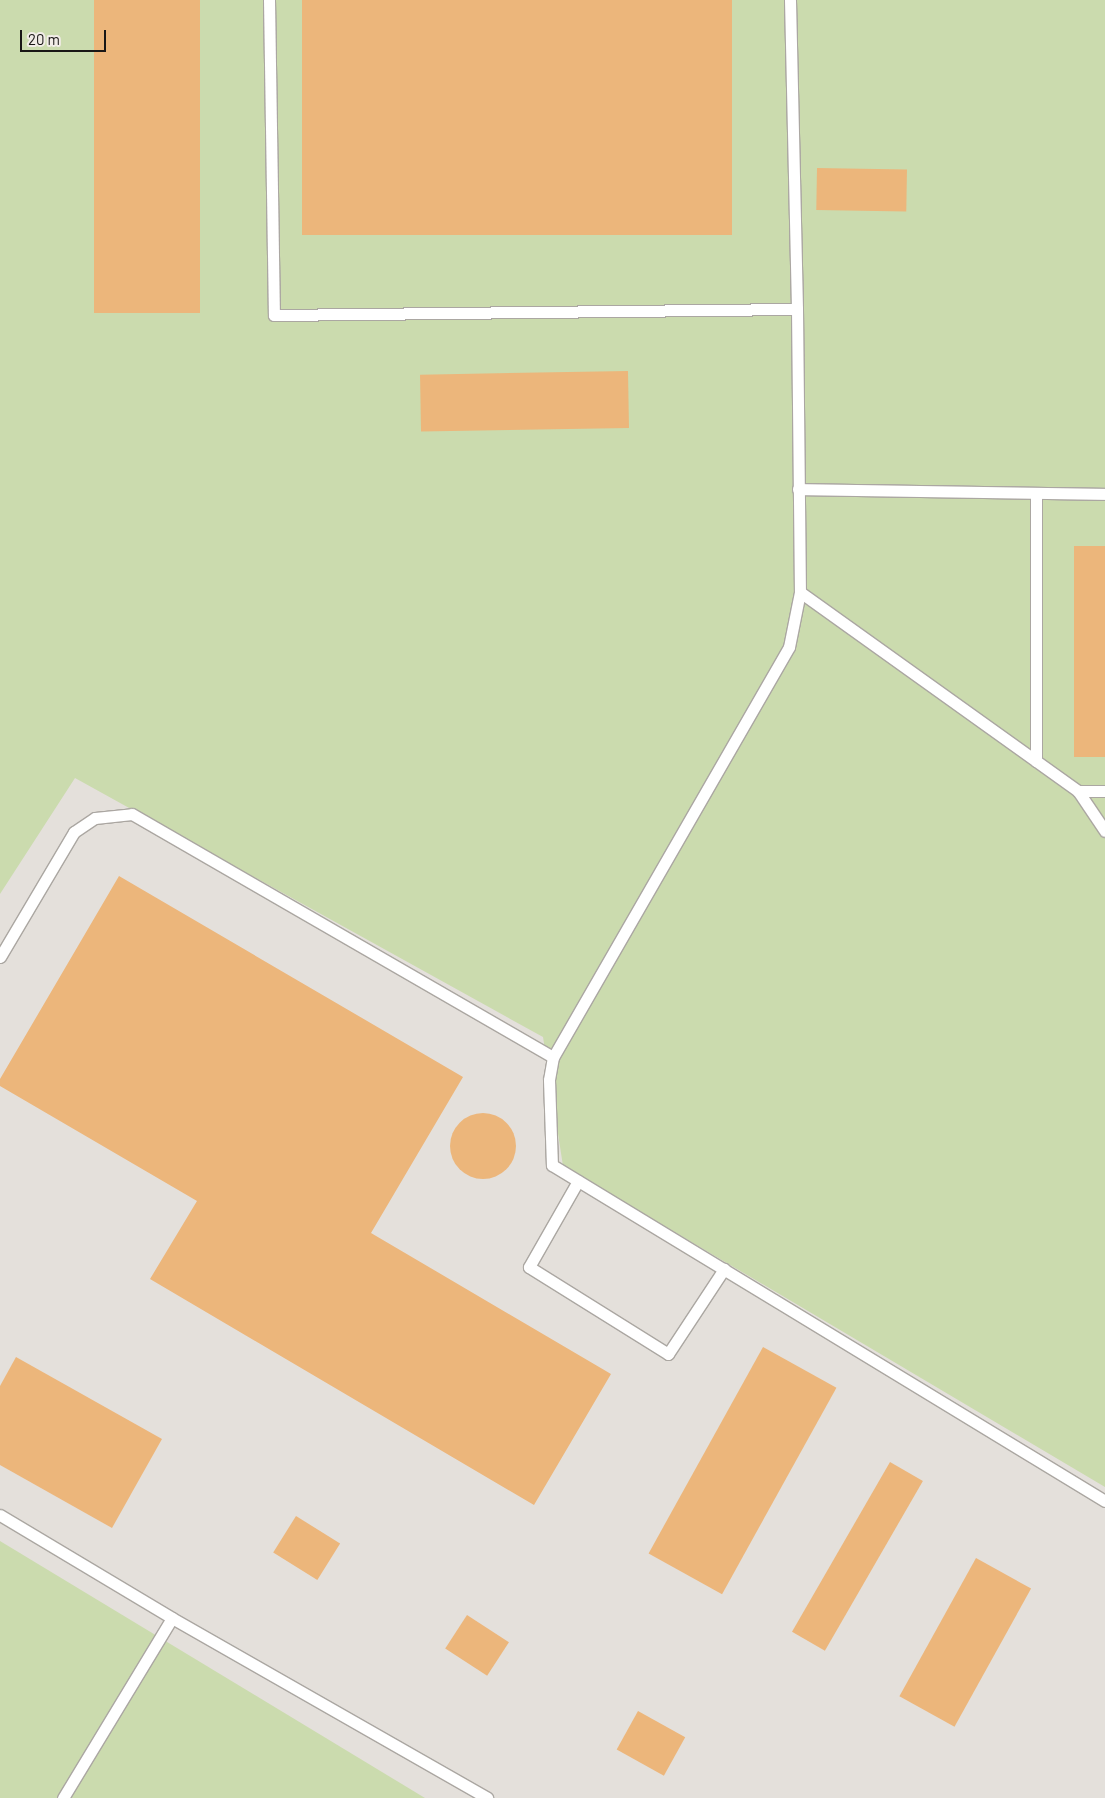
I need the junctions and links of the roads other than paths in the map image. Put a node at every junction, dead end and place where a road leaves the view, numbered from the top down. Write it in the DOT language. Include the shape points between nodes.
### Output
graph roads {
  1 [pos="269,0"];
  2 [pos="790,0"];
  3 [pos="797,309"];
  4 [pos="798,489"];
  5 [pos="1036,493"];
  6 [pos="1105,494"];
  7 [pos="800,592"];
  8 [pos="1036,762"];
  9 [pos="1078,791"];
  10 [pos="1105,791"];
  11 [pos="1105,831"];
  12 [pos="0,957"];
  13 [pos="553,1057"];
  14 [pos="578,1181"];
  15 [pos="724,1269"];
  16 [pos="1105,1501"];
  17 [pos="0,1515"];
  18 [pos="172,1618"];
  19 [pos="63,1798"];
  20 [pos="487,1798"];
  1 -- 3 [label="lane" via="274,315"];
  2 -- 3 [label="lane"];
  3 -- 4 [label="lane"];
  4 -- 5 [label="lane"];
  4 -- 7 [label="lane"];
  5 -- 6 [label="lane"];
  5 -- 8 [label="lane"];
  7 -- 8 [label="lane"];
  7 -- 13 [label="lane" via="789,647"];
  8 -- 9 [label="lane"];
  9 -- 10 [label="lane"];
  9 -- 11 [label="lane"];
  12 -- 13 [label="lane" via="74,832 95,818 132,814"];
  13 -- 14 [label="lane" via="549,1080 552,1165"];
  14 -- 15 [label="lane"];
  14 -- 15 [label="lane" via="529,1267 668,1354"];
  15 -- 16 [label="lane"];
  17 -- 18 [label="lane"];
  18 -- 19 [label="lane"];
  18 -- 20 [label="lane"];
}
